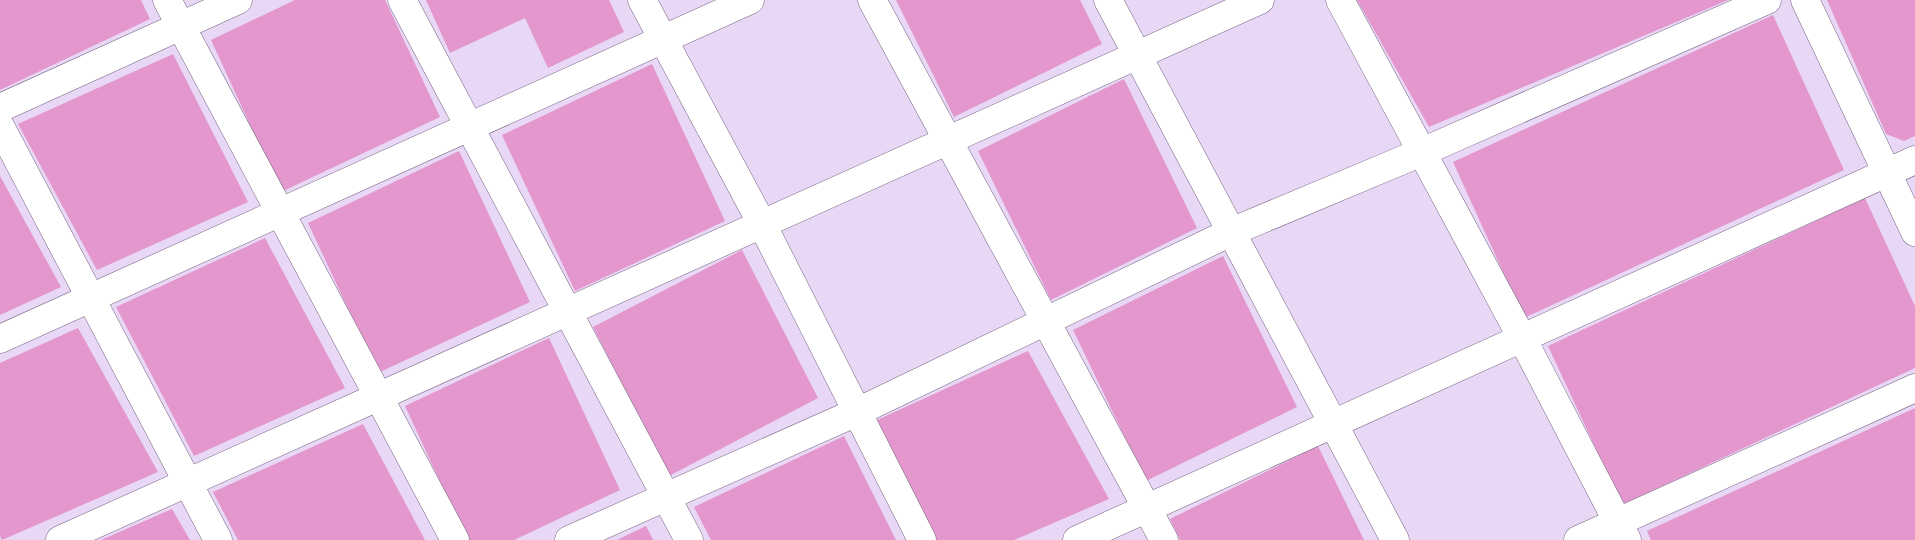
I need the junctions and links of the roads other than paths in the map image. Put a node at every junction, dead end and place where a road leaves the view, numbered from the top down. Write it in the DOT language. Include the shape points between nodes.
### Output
graph roads {
  1 [pos="167,0"];
  2 [pos="238,0"];
  3 [pos="402,0"];
  4 [pos="642,0"];
  5 [pos="750,0"];
  6 [pos="872,0"];
  7 [pos="1108,0"];
  8 [pos="1260,0"];
  9 [pos="1340,0"];
  10 [pos="1767,0"];
  11 [pos="1805,0"];
  12 [pos="181,26"];
  13 [pos="663,40"];
  14 [pos="1137,56"];
  15 [pos="0,108"];
  16 [pos="0,126"];
  17 [pos="470,127"];
  18 [pos="948,141"];
  19 [pos="1422,152"];
  20 [pos="1915,160"];
  21 [pos="1887,173"];
  22 [pos="280,212"];
  23 [pos="762,224"];
  24 [pos="1231,232"];
  25 [pos="1915,232"];
  26 [pos="90,298"];
  27 [pos="568,312"];
  28 [pos="1046,322"];
  29 [pos="1522,338"];
  30 [pos="0,339"];
  31 [pos="1915,388"];
  32 [pos="379,397"];
  33 [pos="857,412"];
  34 [pos="1334,423"];
  35 [pos="187,483"];
  36 [pos="666,497"];
  37 [pos="1147,508"];
  38 [pos="1623,531"];
  39 [pos="60,540"];
  40 [pos="218,540"];
  41 [pos="455,540"];
  42 [pos="569,540"];
  43 [pos="689,540"];
  44 [pos="922,540"];
  45 [pos="1077,540"];
  46 [pos="1164,540"];
  47 [pos="1395,540"];
  48 [pos="1578,540"];
  1 -- 12 [label="street"];
  2 -- 12 [label="street"];
  3 -- 17 [label="street"];
  4 -- 13 [label="street"];
  5 -- 13 [label="street"];
  6 -- 18 [label="street"];
  7 -- 14 [label="street"];
  8 -- 14 [label="street"];
  9 -- 19 [label="street"];
  10 -- 19 [label="street"];
  11 -- 21 [label="street"];
  12 -- 15 [label="street"];
  12 -- 22 [label="street"];
  13 -- 17 [label="street"];
  13 -- 23 [label="street"];
  14 -- 18 [label="street"];
  14 -- 24 [label="street"];
  16 -- 26 [label="street"];
  17 -- 22 [label="street"];
  17 -- 27 [label="street"];
  18 -- 23 [label="street"];
  18 -- 28 [label="street"];
  19 -- 24 [label="street"];
  19 -- 29 [label="street"];
  20 -- 21 [label="street"];
  21 -- 25 [label="street"];
  21 -- 29 [label="street"];
  22 -- 26 [label="street"];
  22 -- 32 [label="street"];
  23 -- 27 [label="street"];
  23 -- 33 [label="street"];
  24 -- 28 [label="street"];
  24 -- 34 [label="street"];
  26 -- 30 [label="street"];
  26 -- 35 [label="street"];
  27 -- 32 [label="street"];
  27 -- 36 [label="street"];
  28 -- 33 [label="street"];
  28 -- 37 [label="street"];
  29 -- 34 [label="street"];
  29 -- 38 [label="street"];
  31 -- 38 [label="street"];
  32 -- 35 [label="street"];
  32 -- 41 [label="street"];
  33 -- 36 [label="street"];
  33 -- 44 [label="street"];
  34 -- 37 [label="street"];
  34 -- 47 [label="street"];
  35 -- 39 [label="street"];
  35 -- 40 [label="street"];
  36 -- 42 [label="street"];
  36 -- 43 [label="street"];
  37 -- 45 [label="street"];
  37 -- 46 [label="street"];
  38 -- 48 [label="street"];
}
